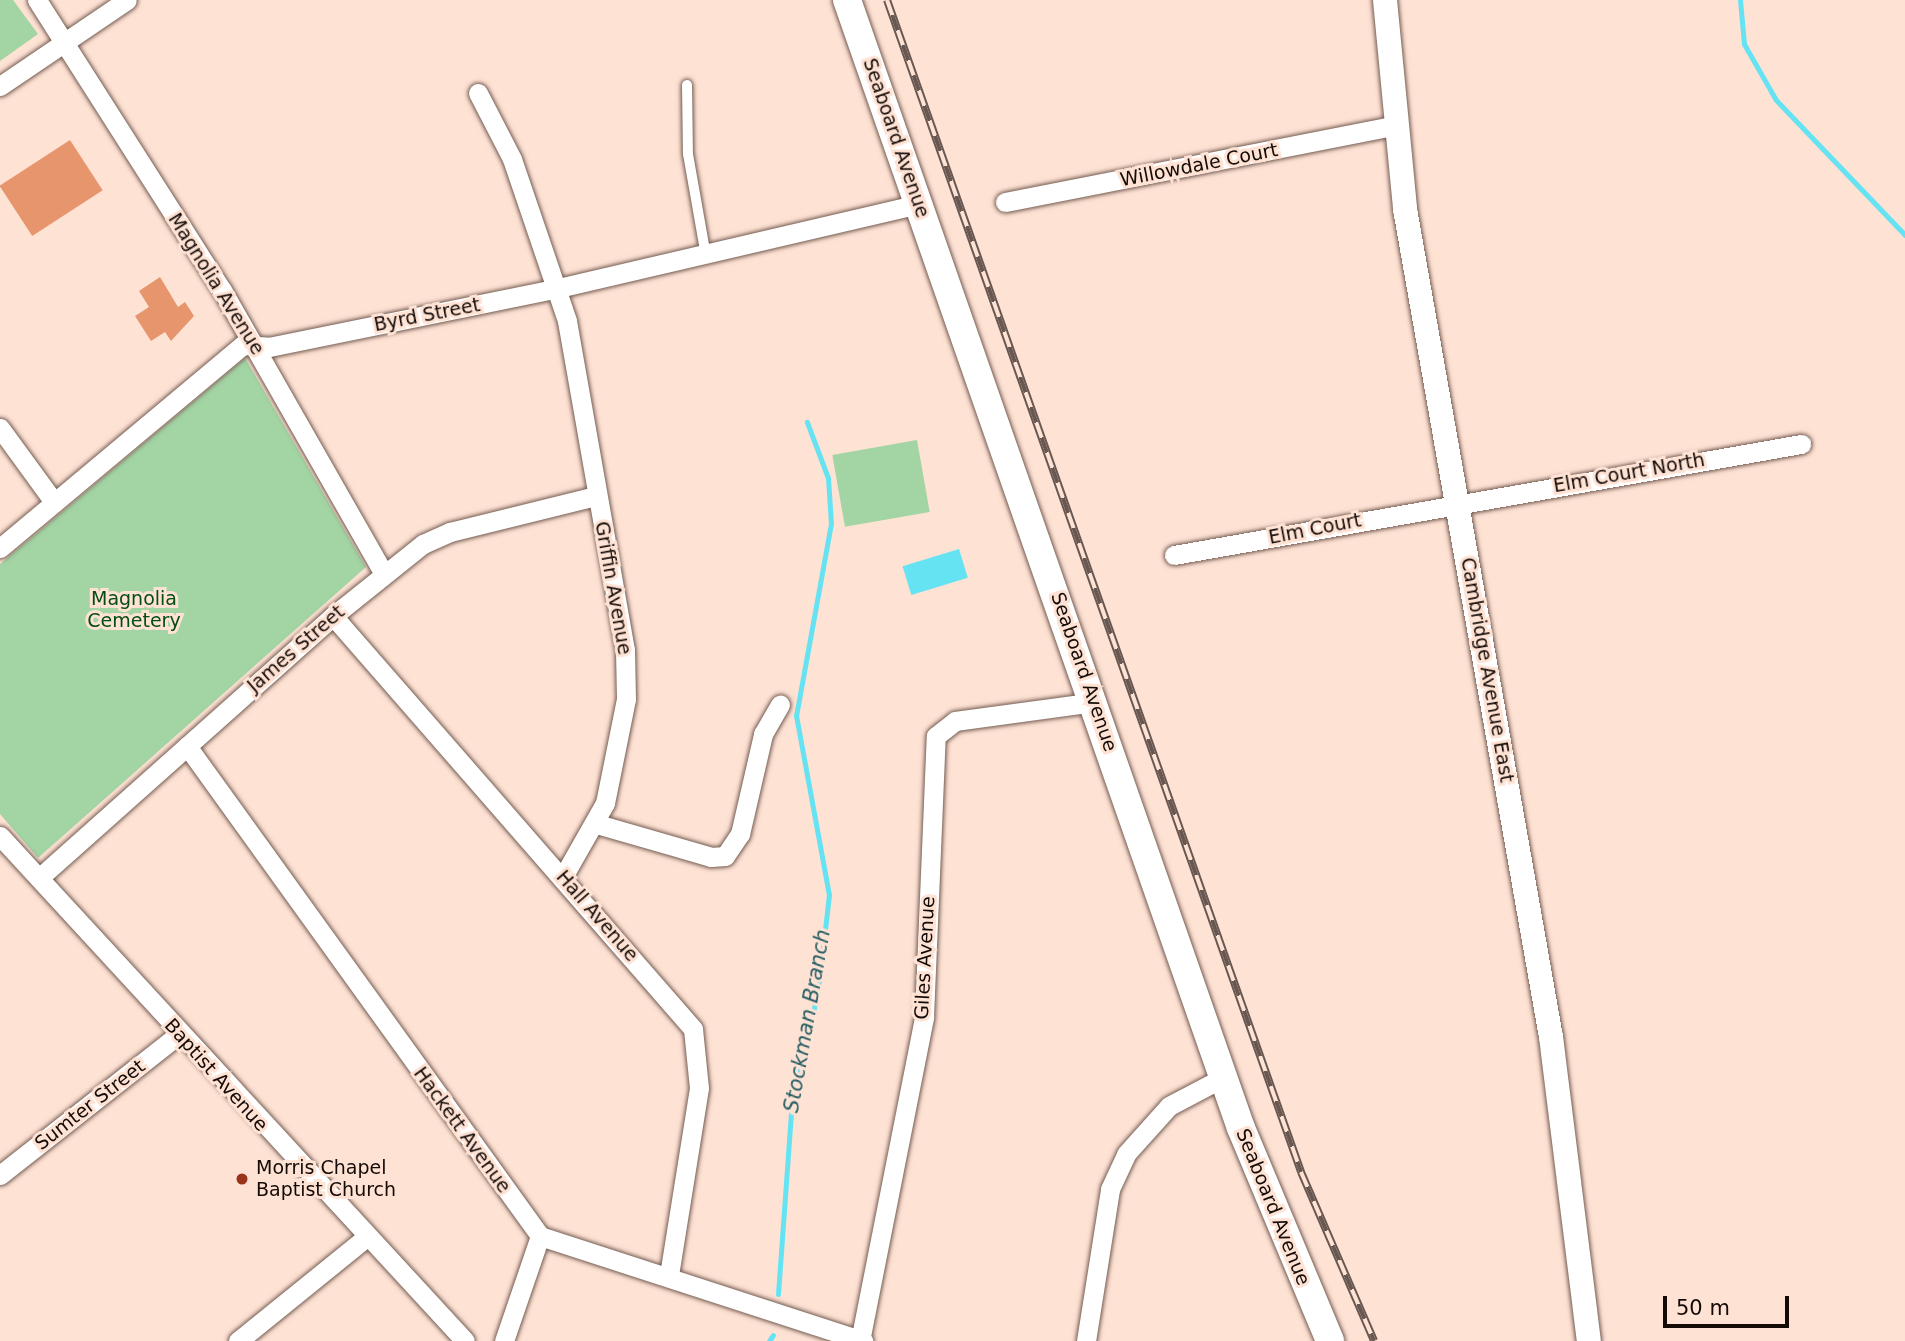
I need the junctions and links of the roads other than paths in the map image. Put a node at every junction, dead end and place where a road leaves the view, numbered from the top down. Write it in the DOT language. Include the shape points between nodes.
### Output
graph roads {
  1 [pos="37,0"];
  2 [pos="127,0"];
  3 [pos="847,0"];
  4 [pos="1385,0"];
  5 [pos="62,42"];
  6 [pos="687,85"];
  7 [pos="0,86"];
  8 [pos="478,93"];
  9 [pos="1393,126"];
  10 [pos="1006,202"];
  11 [pos="919,204"];
  12 [pos="706,257"];
  13 [pos="558,288"];
  14 [pos="255,345"];
  15 [pos="0,428"];
  16 [pos="1801,444"];
  17 [pos="597,496"];
  18 [pos="54,502"];
  19 [pos="1457,502"];
  20 [pos="0,548"];
  21 [pos="1174,555"];
  22 [pos="384,574"];
  23 [pos="333,616"];
  24 [pos="1096,702"];
  25 [pos="780,705"];
  26 [pos="187,746"];
  27 [pos="597,824"];
  28 [pos="0,836"];
  29 [pos="563,877"];
  30 [pos="39,878"];
  31 [pos="179,1034"];
  32 [pos="1224,1077"];
  33 [pos="0,1175"];
  34 [pos="540,1236"];
  35 [pos="365,1238"];
  36 [pos="669,1276"];
  37 [pos="238,1341"];
  38 [pos="465,1341"];
  39 [pos="504,1341"];
  40 [pos="861,1341"];
  41 [pos="1086,1341"];
  42 [pos="1330,1341"];
  43 [pos="1589,1341"];
  1 -- 5 [label="street, Magnolia Avenue"];
  2 -- 5 [label="street"];
  3 -- 11 [label="main road, Seaboard Avenue"];
  4 -- 9 [label="street, Cambridge Avenue East"];
  5 -- 7 [label="street"];
  5 -- 14 [label="street, Magnolia Avenue"];
  6 -- 12 [label="lane" via="688,154"];
  8 -- 13 [label="street, Griffin Avenue" via="512,159"];
  9 -- 10 [label="street, Willowdale Court"];
  9 -- 19 [label="street, Cambridge Avenue East"];
  11 -- 12 [label="street, Byrd Street"];
  11 -- 24 [label="main road, Seaboard Avenue"];
  12 -- 13 [label="street, Byrd Street"];
  13 -- 14 [label="street, Byrd Street"];
  13 -- 17 [label="street, Griffin Avenue"];
  14 -- 18 [label="street, Byrd Street" via="226,355"];
  14 -- 22 [label="street, Magnolia Avenue"];
  15 -- 18 [label="street"];
  16 -- 19 [label="street, Elm Court North"];
  17 -- 22 [label="street, James Street" via="450,532"];
  17 -- 27 [label="street, Griffin Avenue" via="627,676"];
  18 -- 20 [label="street, Byrd Street"];
  19 -- 21 [label="street, Elm Court"];
  19 -- 43 [label="street, Cambridge Avenue East" via="1551,1037"];
  22 -- 23 [label="street, James Street"];
  23 -- 26 [label="street, James Street"];
  23 -- 29 [label="street, Hall Avenue"];
  24 -- 32 [label="main road, Seaboard Avenue"];
  24 -- 40 [label="street, Giles Avenue" via="955,721 936,736 924,1017"];
  25 -- 27 [label="street" via="763,734 740,834 725,856 711,857"];
  26 -- 30 [label="street, James Street"];
  26 -- 34 [label="street, Hackett Avenue"];
  27 -- 29 [label="street, Griffin Avenue"];
  28 -- 30 [label="street, Baptist Avenue"];
  29 -- 36 [label="street, Hall Avenue" via="698,1041 699,1088"];
  30 -- 31 [label="street, Baptist Avenue"];
  31 -- 33 [label="street, Sumter Street"];
  31 -- 35 [label="street, Baptist Avenue"];
  32 -- 41 [label="street" via="1155,1117 1122,1161 1107,1208"];
  32 -- 42 [label="main road, Seaboard Avenue" via="1281,1234"];
  34 -- 36 [label="street"];
  34 -- 39 [label="street"];
  35 -- 37 [label="street"];
  35 -- 38 [label="street, Baptist Avenue"];
  36 -- 40 [label="street"];
}
